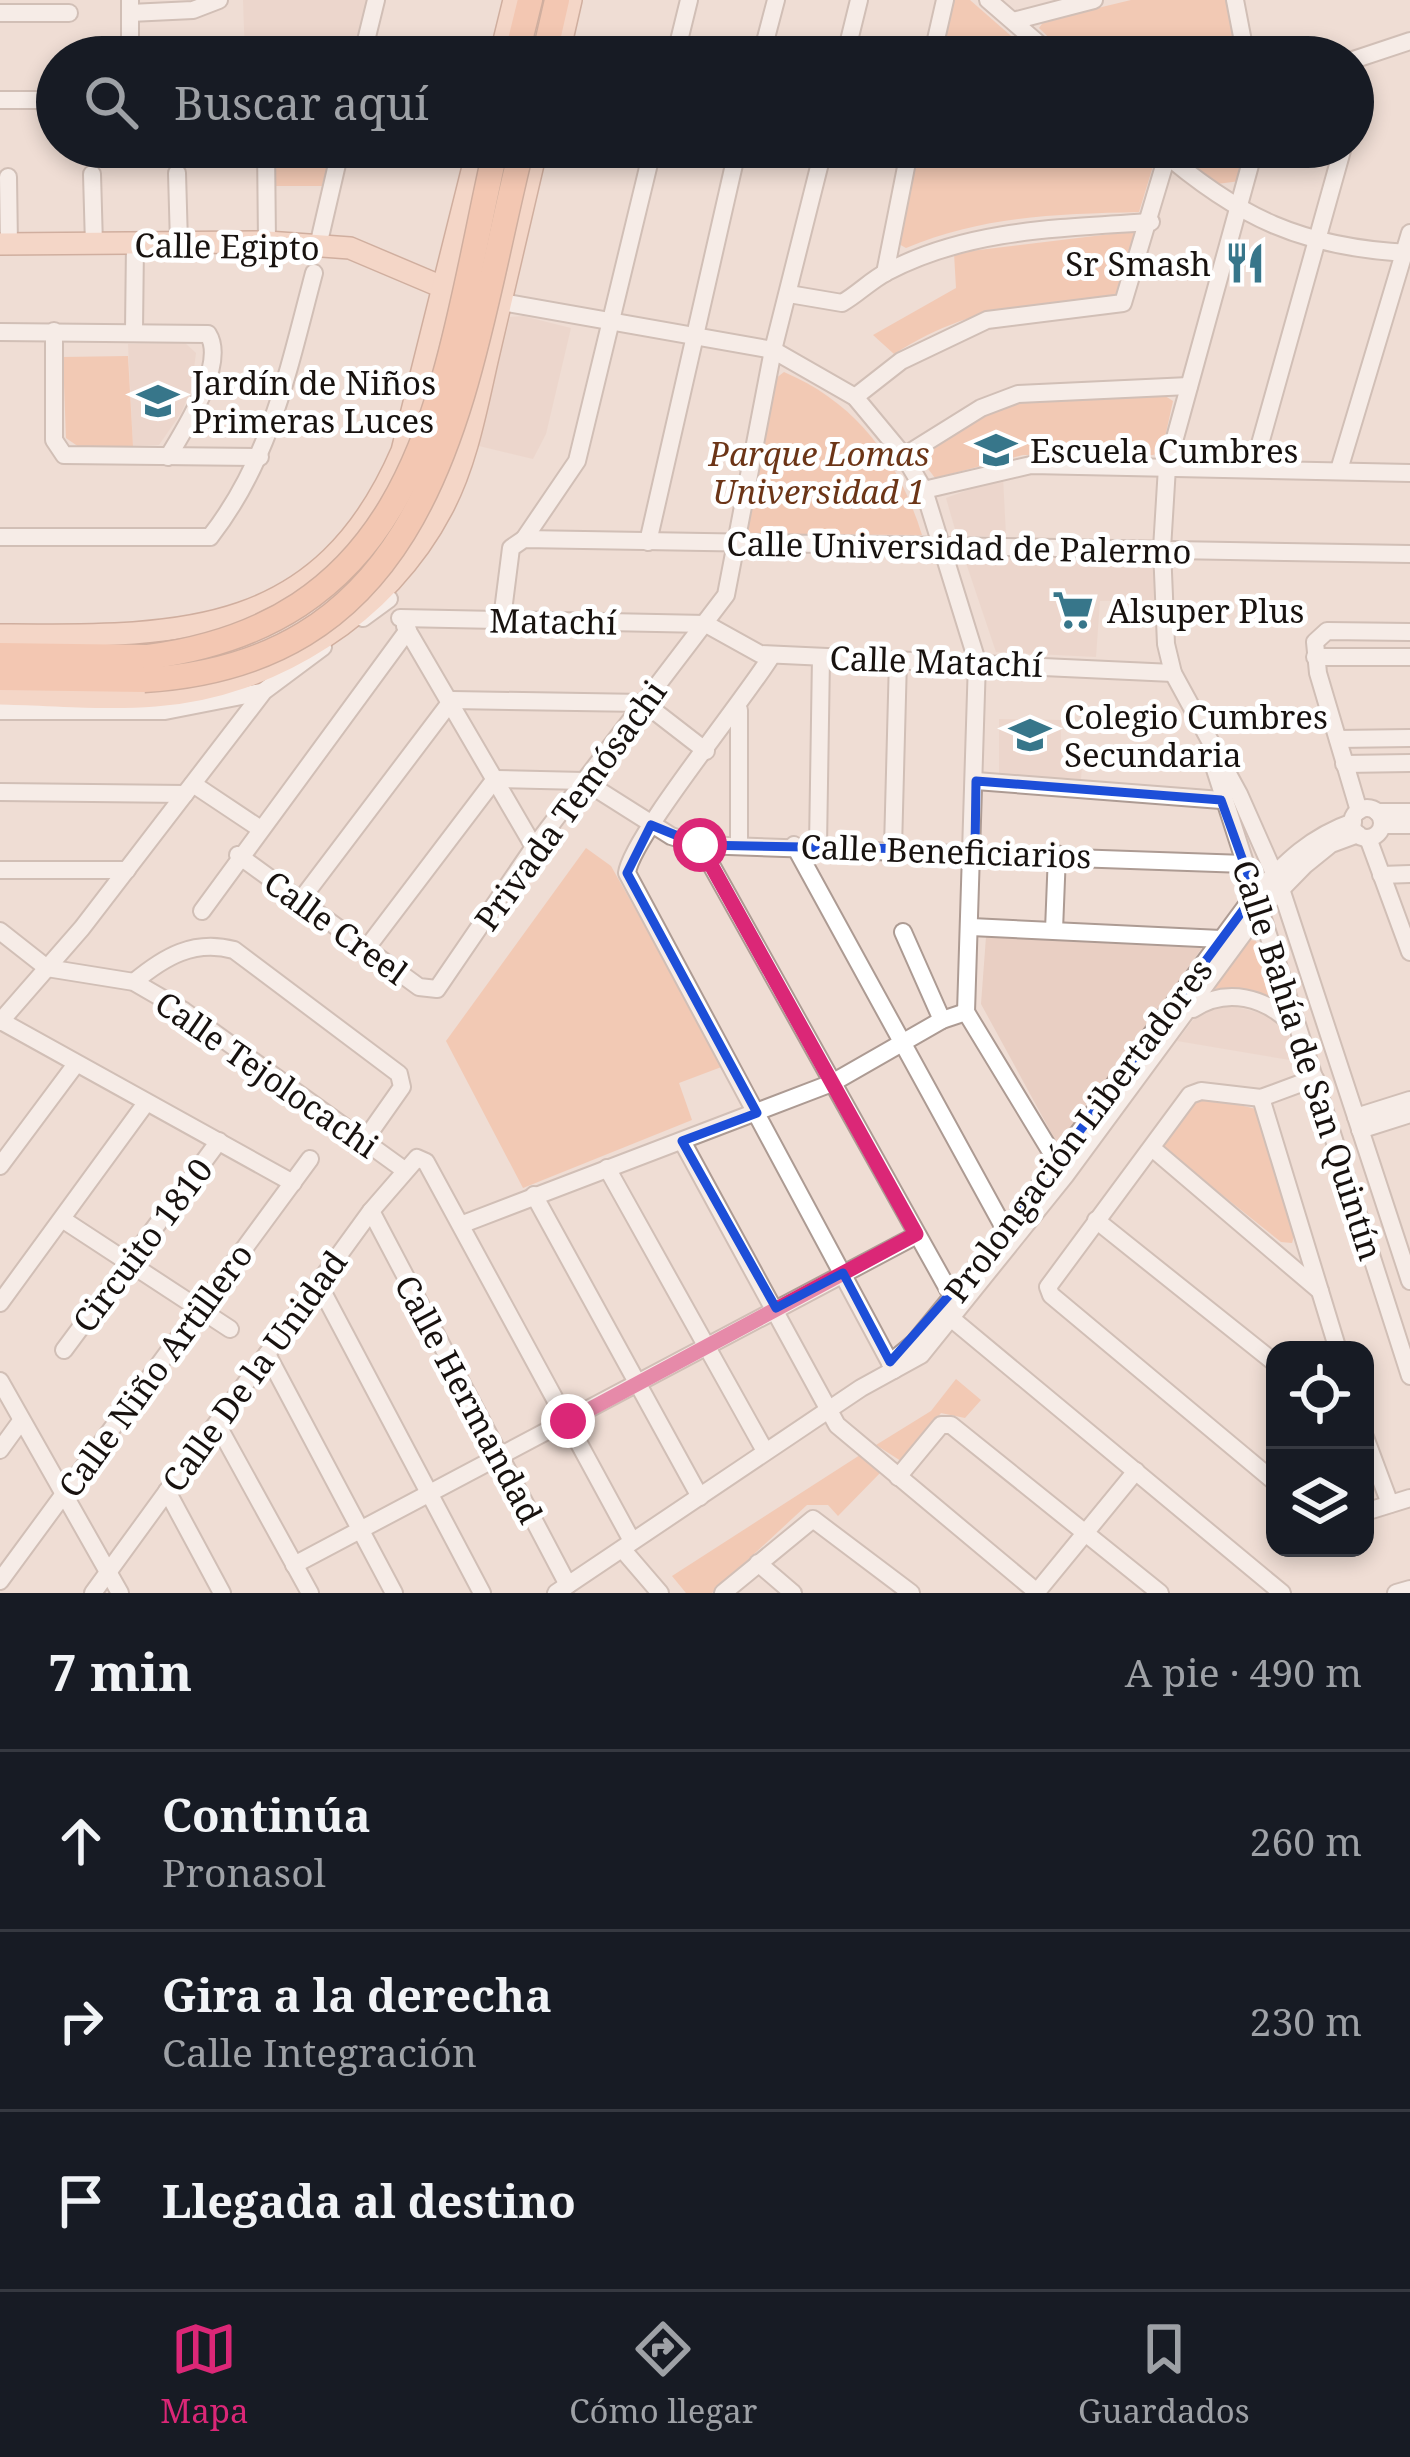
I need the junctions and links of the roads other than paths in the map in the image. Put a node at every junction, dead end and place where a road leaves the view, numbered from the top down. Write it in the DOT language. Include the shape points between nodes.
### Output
graph roads {
  1 [pos="220,0"];
  2 [pos="376,0"];
  3 [pos="514,0"];
  4 [pos="530,0"];
  5 [pos="557,0"];
  6 [pos="572,0"];
  7 [pos="689,0"];
  8 [pos="776,0"];
  9 [pos="859,0"];
  10 [pos="945,0"];
  11 [pos="988,0"];
  12 [pos="1094,0"];
  13 [pos="1235,0"];
  14 [pos="130,6"];
  15 [pos="69,13"];
  16 [pos="0,14"];
  17 [pos="1013,21"];
  18 [pos="367,36"];
  19 [pos="505,36"];
  20 [pos="521,36"];
  21 [pos="549,36"];
  22 [pos="563,36"];
  23 [pos="680,36"];
  24 [pos="767,36"];
  25 [pos="850,36"];
  26 [pos="937,36"];
  27 [pos="1030,36"];
  28 [pos="1242,36"];
  29 [pos="1410,41"];
  30 [pos="1374,53"];
  31 [pos="0,100"];
  32 [pos="36,100"];
  33 [pos="266,168"];
  34 [pos="336,168"];
  35 [pos="473,168"];
  36 [pos="491,168"];
  37 [pos="517,168"];
  38 [pos="532,168"];
  39 [pos="648,168"];
  40 [pos="733,168"];
  41 [pos="815,168"];
  42 [pos="906,168"];
  43 [pos="1159,168"];
  44 [pos="1185,168"];
  45 [pos="1250,168"];
  46 [pos="1337,168"];
  47 [pos="177,173"];
  48 [pos="92,174"];
  49 [pos="8,177"];
  50 [pos="1241,210"];
  51 [pos="1151,222"];
  52 [pos="1410,233"];
  53 [pos="267,242"];
  54 [pos="179,243"];
  55 [pos="4,244"];
  56 [pos="94,244"];
  57 [pos="131,244"];
  58 [pos="1317,244"];
  59 [pos="318,246"];
  60 [pos="453,250"];
  61 [pos="1406,253"];
  62 [pos="509,266"];
  63 [pos="314,273"];
  64 [pos="885,273"];
  65 [pos="444,289"];
  66 [pos="789,294"];
  67 [pos="502,302"];
  68 [pos="615,324"];
  69 [pos="54,331"];
  70 [pos="130,331"];
  71 [pos="0,332"];
  72 [pos="693,332"];
  73 [pos="431,346"];
  74 [pos="773,350"];
  75 [pos="487,362"];
  76 [pos="1189,386"];
  77 [pos="855,397"];
  78 [pos="904,456"];
  79 [pos="168,457"];
  80 [pos="260,457"];
  81 [pos="1167,467"];
  82 [pos="1252,470"];
  83 [pos="1339,470"];
  84 [pos="1410,473"];
  85 [pos="924,490"];
  86 [pos="0,537"];
  87 [pos="648,542"];
  88 [pos="518,543"];
  89 [pos="732,544"];
  90 [pos="940,544"];
  91 [pos="1162,549"];
  92 [pos="1410,554"];
  93 [pos="385,594"];
  94 [pos="502,620"];
  95 [pos="404,624"];
  96 [pos="706,624"];
  97 [pos="1410,632"];
  98 [pos="0,635"];
  99 [pos="0,655"];
  100 [pos="772,655"];
  101 [pos="821,656"];
  102 [pos="1315,657"];
  103 [pos="1410,657"];
  104 [pos="898,658"];
  105 [pos="977,661"];
  106 [pos="146,669"];
  107 [pos="1173,673"];
  108 [pos="0,678"];
  109 [pos="264,691"];
  110 [pos="0,694"];
  111 [pos="452,700"];
  112 [pos="644,703"];
  113 [pos="739,709"];
  114 [pos="0,711"];
  115 [pos="1410,738"];
  116 [pos="1208,745"];
  117 [pos="706,751"];
  118 [pos="1344,755"];
  119 [pos="1410,764"];
  120 [pos="496,779"];
  121 [pos="584,781"];
  122 [pos="976,782"];
  123 [pos="189,789"];
  124 [pos="0,792"];
  125 [pos="1221,800"];
  126 [pos="1410,812"];
  127 [pos="1368,823"];
  128 [pos="651,825"];
  129 [pos="1410,825"];
  130 [pos="259,828"];
  131 [pos="739,844"];
  132 [pos="700,845"];
  133 [pos="794,845"];
  134 [pos="818,846"];
  135 [pos="534,847"];
  136 [pos="893,848"];
  137 [pos="975,850"];
  138 [pos="1057,854"];
  139 [pos="238,855"];
  140 [pos="1245,864"];
  141 [pos="0,870"];
  142 [pos="127,870"];
  143 [pos="1410,874"];
  144 [pos="1278,881"];
  145 [pos="1392,886"];
  146 [pos="300,901"];
  147 [pos="1258,903"];
  148 [pos="202,911"];
  149 [pos="971,927"];
  150 [pos="1054,930"];
  151 [pos="0,931"];
  152 [pos="903,932"];
  153 [pos="1221,939"];
  154 [pos="367,949"];
  155 [pos="1410,952"];
  156 [pos="47,968"];
  157 [pos="134,982"];
  158 [pos="437,989"];
  159 [pos="966,1012"];
  160 [pos="1173,1017"];
  161 [pos="942,1019"];
  162 [pos="1,1022"];
  163 [pos="1298,1030"];
  164 [pos="900,1046"];
  165 [pos="76,1064"];
  166 [pos="832,1083"];
  167 [pos="1317,1085"];
  168 [pos="1410,1100"];
  169 [pos="146,1103"];
  170 [pos="1262,1103"];
  171 [pos="758,1113"];
  172 [pos="1410,1114"];
  173 [pos="1358,1123"];
  174 [pos="219,1141"];
  175 [pos="364,1141"];
  176 [pos="682,1141"];
  177 [pos="1152,1148"];
  178 [pos="310,1160"];
  179 [pos="0,1166"];
  180 [pos="607,1168"];
  181 [pos="403,1169"];
  182 [pos="1062,1169"];
  183 [pos="293,1183"];
  184 [pos="534,1195"];
  185 [pos="371,1211"];
  186 [pos="62,1219"];
  187 [pos="1096,1220"];
  188 [pos="463,1224"];
  189 [pos="916,1234"];
  190 [pos="1009,1238"];
  191 [pos="129,1262"];
  192 [pos="843,1273"];
  193 [pos="1410,1281"];
  194 [pos="318,1283"];
  195 [pos="1320,1291"];
  196 [pos="0,1303"];
  197 [pos="199,1309"];
  198 [pos="776,1309"];
  199 [pos="949,1309"];
  200 [pos="230,1330"];
  201 [pos="1336,1341"];
  202 [pos="706,1347"];
  203 [pos="64,1350"];
  204 [pos="267,1354"];
  205 [pos="1266,1356"];
  206 [pos="892,1366"];
  207 [pos="1410,1376"];
  208 [pos="0,1381"];
  209 [pos="638,1384"];
  210 [pos="828,1410"];
  211 [pos="21,1421"];
  212 [pos="568,1421"];
  213 [pos="217,1424"];
  214 [pos="1369,1449"];
  215 [pos="0,1450"];
  216 [pos="765,1451"];
  217 [pos="499,1457"];
  218 [pos="1136,1471"];
  219 [pos="1266,1474"];
  220 [pos="898,1478"];
  221 [pos="167,1491"];
  222 [pos="62,1494"];
  223 [pos="428,1495"];
  224 [pos="700,1497"];
  225 [pos="1410,1498"];
  226 [pos="1390,1504"];
  227 [pos="1374,1509"];
  228 [pos="361,1531"];
  229 [pos="1086,1532"];
  230 [pos="628,1546"];
  231 [pos="758,1563"];
  232 [pos="294,1565"];
  233 [pos="110,1572"];
  234 [pos="0,1581"];
  235 [pos="562,1589"];
  236 [pos="1410,1589"];
  237 [pos="93,1593"];
  238 [pos="120,1593"];
  239 [pos="222,1593"];
  240 [pos="310,1593"];
  241 [pos="394,1593"];
  242 [pos="482,1593"];
  243 [pos="660,1593"];
  244 [pos="723,1593"];
  245 [pos="793,1593"];
  246 [pos="910,1593"];
  247 [pos="1037,1593"];
  248 [pos="1160,1593"];
  249 [pos="1282,1593"];
  250 [pos="1396,1593"];
  1 -- 14 [label="street" via="193,10"];
  2 -- 18 [label="street"];
  3 -- 19 [label="main road"];
  4 -- 20 [label="highway"];
  5 -- 21 [label="highway"];
  6 -- 22 [label="main road"];
  7 -- 23 [label="street"];
  8 -- 24 [label="street"];
  9 -- 25 [label="street"];
  10 -- 26 [label="street"];
  11 -- 17 [label="street"];
  12 -- 17 [label="street"];
  13 -- 28 [label="street"];
  15 -- 16 [label="street"];
  17 -- 27 [label="street"];
  29 -- 30 [label="street"];
  31 -- 32 [label="street"];
  33 -- 53 [label="street"];
  34 -- 59 [label="street"];
  35 -- 60 [label="main road"];
  36 -- 106 [label="highway, bridge" via="440,387 399,500 338,576 290,613"];
  37 -- 106 [label="highway, bridge" via="451,438 414,522 380,570 308,631 214,669"];
  38 -- 62 [label="main road"];
  39 -- 68 [label="street"];
  40 -- 72 [label="street"];
  41 -- 66 [label="street, Privada Temósachi"];
  42 -- 64 [label="street"];
  43 -- 51 [label="street"];
  44 -- 50 [label="street"];
  45 -- 50 [label="street, Calle Bahía de San Quintín"];
  46 -- 58 [label="street"];
  47 -- 54 [label="street"];
  48 -- 56 [label="street"];
  49 -- 55 [label="street"];
  50 -- 58 [label="street"];
  50 -- 76 [label="street, Calle Bahía de San Quintín"];
  51 -- 64 [label="street" via="999,236"];
  51 -- 77 [label="street" via="1123,303 987,320 916,352"];
  52 -- 61 [label="street"];
  53 -- 54 [label="main road, Calle Egipto"];
  53 -- 59 [label="main road, Calle Egipto"];
  54 -- 57 [label="main road, Calle Egipto"];
  55 -- 56 [label="main road, Calle Egipto"];
  56 -- 57 [label="main road, Calle Egipto"];
  57 -- 70 [label="street"];
  58 -- 61 [label="street"];
  58 -- 82 [label="street"];
  59 -- 65 [label="main road, Calle Egipto" via="361,252"];
  60 -- 62 [label="main road" via="483,269"];
  60 -- 65 [label="main road"];
  61 -- 83 [label="street"];
  62 -- 67 [label="main road"];
  63 -- 80 [label="street"];
  64 -- 66 [label="street" via="842,303"];
  65 -- 67 [label="main road, Calle Egipto"];
  65 -- 73 [label="main road"];
  66 -- 74 [label="street, Privada Temósachi"];
  67 -- 68 [label="street"];
  67 -- 75 [label="main road"];
  68 -- 72 [label="street"];
  68 -- 88 [label="street" via="578,461"];
  69 -- 70 [label="street"];
  69 -- 71 [label="street"];
  69 -- 79 [label="street" via="59,451"];
  70 -- 79 [label="street" via="196,331 214,344 196,410"];
  72 -- 74 [label="street"];
  72 -- 87 [label="street"];
  73 -- 75 [label="main road" via="457,346"];
  73 -- 98 [label="main road" via="389,481 311,573 263,604 199,629"];
  74 -- 77 [label="street"];
  74 -- 89 [label="street, Privada Temósachi"];
  75 -- 93 [label="main road" via="442,511"];
  76 -- 78 [label="street" via="1018,394"];
  76 -- 81 [label="street, Calle Bahía de San Quintín"];
  77 -- 78 [label="street"];
  78 -- 85 [label="street"];
  79 -- 80 [label="street"];
  80 -- 86 [label="street" via="204,539"];
  81 -- 82 [label="street"];
  81 -- 85 [label="street" via="1030,465"];
  81 -- 91 [label="street, Calle Bahía de San Quintín"];
  82 -- 83 [label="street"];
  83 -- 84 [label="street"];
  85 -- 90 [label="street"];
  87 -- 88 [label="street, Calle Universidad de Palermo"];
  87 -- 89 [label="street, Calle Universidad de Palermo"];
  88 -- 94 [label="street"];
  89 -- 90 [label="street, Calle Universidad de Palermo"];
  89 -- 96 [label="street, Privada Temósachi" via="730,585"];
  90 -- 91 [label="street, Calle Universidad de Palermo"];
  90 -- 105 [label="street"];
  91 -- 92 [label="street, Calle Universidad de Palermo"];
  91 -- 107 [label="street, Calle Bahía de San Quintín"];
  93 -- 95 [label="street"];
  93 -- 109 [label="street"];
  93 -- 110 [label="main road" via="274,667 232,682 157,696"];
  94 -- 95 [label="street, Matachí"];
  94 -- 96 [label="street, Matachí"];
  95 -- 111 [label="street"];
  95 -- 130 [label="street"];
  96 -- 100 [label="street, Calle Matachí"];
  96 -- 112 [label="street, Privada Temósachi"];
  97 -- 102 [label="street" via="1327,631"];
  99 -- 106 [label="highway"];
  100 -- 101 [label="street, Calle Matachí"];
  100 -- 113 [label="street"];
  101 -- 104 [label="street, Calle Matachí"];
  101 -- 134 [label="street"];
  102 -- 103 [label="street"];
  102 -- 118 [label="street"];
  104 -- 105 [label="street, Calle Matachí"];
  104 -- 136 [label="street"];
  105 -- 107 [label="street, Calle Matachí"];
  105 -- 122 [label="street"];
  106 -- 108 [label="highway"];
  107 -- 116 [label="street, Calle Bahía de San Quintín"];
  109 -- 114 [label="street" via="166,711"];
  109 -- 123 [label="street"];
  111 -- 112 [label="street"];
  111 -- 120 [label="street"];
  111 -- 146 [label="street"];
  112 -- 117 [label="street"];
  112 -- 121 [label="street, Privada Temósachi"];
  113 -- 117 [label="street"];
  113 -- 131 [label="street"];
  115 -- 118 [label="street"];
  116 -- 125 [label="street, Calle Bahía de San Quintín"];
  116 -- 144 [label="street, Calle Bahía de San Quintín"];
  117 -- 128 [label="street"];
  118 -- 119 [label="street"];
  118 -- 127 [label="street"];
  120 -- 121 [label="street"];
  120 -- 135 [label="street"];
  120 -- 154 [label="street"];
  121 -- 128 [label="street, Calle Beneficiarios"];
  121 -- 135 [label="street, Privada Temósachi"];
  122 -- 125 [label="street"];
  122 -- 137 [label="street"];
  123 -- 124 [label="street"];
  123 -- 130 [label="street, Calle Creel"];
  123 -- 142 [label="street"];
  125 -- 140 [label="street, Calle Bahía de San Quintín"];
  126 -- 127 [label="street"];
  127 -- 129 [label="street"];
  127 -- 144 [label="street, Prolongación Libertadores"];
  127 -- 145 [label="street"];
  128 -- 132 [label="street, Calle Beneficiarios"];
  128 -- 171 [label="street" via="628,878"];
  130 -- 139 [label="street"];
  131 -- 132 [label="street, Calle Beneficiarios"];
  131 -- 133 [label="street, Calle Beneficiarios"];
  132 -- 166 [label="street"];
  133 -- 134 [label="street, Calle Beneficiarios"];
  133 -- 164 [label="street"];
  134 -- 136 [label="street, Calle Beneficiarios"];
  135 -- 158 [label="street, Privada Temósachi"];
  136 -- 137 [label="street, Calle Beneficiarios"];
  137 -- 138 [label="street, Calle Beneficiarios"];
  137 -- 149 [label="street"];
  138 -- 140 [label="street, Calle Beneficiarios"];
  138 -- 150 [label="street"];
  139 -- 146 [label="street, Calle Creel"];
  139 -- 148 [label="street"];
  140 -- 147 [label="street, Calle Bahía de San Quintín"];
  141 -- 142 [label="street"];
  142 -- 156 [label="street"];
  143 -- 145 [label="street"];
  144 -- 147 [label="street, Prolongación Libertadores"];
  144 -- 173 [label="street, Calle Bahía de San Quintín"];
  145 -- 155 [label="street"];
  146 -- 154 [label="street, Calle Creel"];
  147 -- 153 [label="street, Prolongación Libertadores"];
  147 -- 160 [label="street, Prolongación Libertadores"];
  147 -- 163 [label="street, Calle Bahía de San Quintín"];
  149 -- 150 [label="street"];
  149 -- 159 [label="street"];
  150 -- 153 [label="street"];
  151 -- 156 [label="street, Calle Tejolocachi"];
  152 -- 161 [label="street"];
  153 -- 160 [label="street, Prolongación Libertadores"];
  154 -- 158 [label="street, Calle Creel" via="419,987"];
  156 -- 157 [label="street, Calle Tejolocachi"];
  156 -- 162 [label="street"];
  157 -- 175 [label="street, Calle Tejolocachi"];
  157 -- 175 [label="street" via="184,950 234,950 402,1078"];
  159 -- 161 [label="street"];
  159 -- 182 [label="street"];
  160 -- 163 [label="street" via="1237,996 1262,1003"];
  160 -- 182 [label="street, Prolongación Libertadores"];
  161 -- 164 [label="street"];
  162 -- 165 [label="street"];
  163 -- 167 [label="street, Calle Bahía de San Quintín"];
  164 -- 166 [label="street"];
  164 -- 190 [label="street"];
  165 -- 169 [label="street"];
  165 -- 179 [label="street"];
  166 -- 171 [label="street"];
  166 -- 189 [label="street"];
  167 -- 170 [label="street"];
  167 -- 207 [label="street, Calle Bahía de San Quintín"];
  168 -- 173 [label="street"];
  169 -- 174 [label="street"];
  169 -- 186 [label="street"];
  170 -- 177 [label="street" via="1197,1091"];
  170 -- 195 [label="street"];
  171 -- 176 [label="street"];
  171 -- 192 [label="street"];
  172 -- 173 [label="street"];
  173 -- 193 [label="street, Calle Bahía de San Quintín"];
  174 -- 183 [label="street"];
  174 -- 191 [label="street, Circuito 1810"];
  175 -- 181 [label="street, Calle Tejolocachi"];
  176 -- 180 [label="street"];
  176 -- 198 [label="street"];
  177 -- 187 [label="street"];
  177 -- 195 [label="street"];
  178 -- 183 [label="street, Calle Niño Artillero"];
  180 -- 184 [label="street"];
  180 -- 202 [label="street"];
  181 -- 185 [label="street, Calle De la Unidad"];
  181 -- 188 [label="street, Calle De la Unidad" via="422,1159"];
  182 -- 190 [label="street, Prolongación Libertadores"];
  183 -- 197 [label="street, Calle Niño Artillero"];
  184 -- 188 [label="street"];
  184 -- 209 [label="street"];
  185 -- 194 [label="street, Calle De la Unidad"];
  185 -- 217 [label="street, Calle Hermandad"];
  186 -- 191 [label="street"];
  186 -- 196 [label="street"];
  187 -- 205 [label="street"];
  187 -- 219 [label="street" via="1050,1281 1051,1295"];
  188 -- 212 [label="street"];
  189 -- 192 [label="street"];
  189 -- 199 [label="street"];
  190 -- 199 [label="street, Prolongación Libertadores"];
  191 -- 197 [label="street"];
  191 -- 203 [label="street, Circuito 1810"];
  192 -- 198 [label="street"];
  192 -- 206 [label="street"];
  194 -- 204 [label="street, Calle De la Unidad"];
  194 -- 223 [label="street"];
  195 -- 201 [label="street"];
  197 -- 200 [label="street"];
  197 -- 222 [label="street, Calle Niño Artillero"];
  198 -- 202 [label="street"];
  198 -- 210 [label="street"];
  199 -- 206 [label="street, Prolongación Libertadores" via="921,1355"];
  199 -- 218 [label="street"];
  202 -- 209 [label="street"];
  202 -- 216 [label="street"];
  204 -- 213 [label="street, Calle De la Unidad"];
  204 -- 228 [label="street"];
  206 -- 210 [label="street, Prolongación Libertadores"];
  208 -- 211 [label="street"];
  209 -- 212 [label="street"];
  209 -- 224 [label="street"];
  210 -- 216 [label="street, Prolongación Libertadores"];
  210 -- 220 [label="street"];
  211 -- 215 [label="street"];
  211 -- 222 [label="street"];
  212 -- 217 [label="street"];
  212 -- 230 [label="street"];
  213 -- 221 [label="street, Calle De la Unidad"];
  213 -- 232 [label="street"];
  214 -- 226 [label="street"];
  216 -- 224 [label="street, Prolongación Libertadores"];
  217 -- 223 [label="street"];
  217 -- 235 [label="street, Calle Hermandad"];
  218 -- 229 [label="street"];
  218 -- 249 [label="street"];
  220 -- 229 [label="street" via="947,1424"];
  220 -- 247 [label="street"];
  221 -- 233 [label="street, Calle De la Unidad"];
  221 -- 239 [label="street"];
  222 -- 233 [label="street"];
  222 -- 234 [label="street, Calle Niño Artillero"];
  223 -- 228 [label="street"];
  223 -- 242 [label="street"];
  224 -- 230 [label="street, Prolongación Libertadores"];
  225 -- 226 [label="street"];
  226 -- 227 [label="street"];
  228 -- 232 [label="street"];
  228 -- 241 [label="street"];
  229 -- 247 [label="street"];
  229 -- 248 [label="street"];
  230 -- 235 [label="street, Prolongación Libertadores"];
  230 -- 243 [label="street"];
  231 -- 244 [label="street"];
  231 -- 245 [label="street"];
  231 -- 246 [label="street" via="813,1519"];
  232 -- 240 [label="street"];
  233 -- 237 [label="street, Calle De la Unidad"];
  233 -- 238 [label="street"];
  236 -- 250 [label="street"];
}
